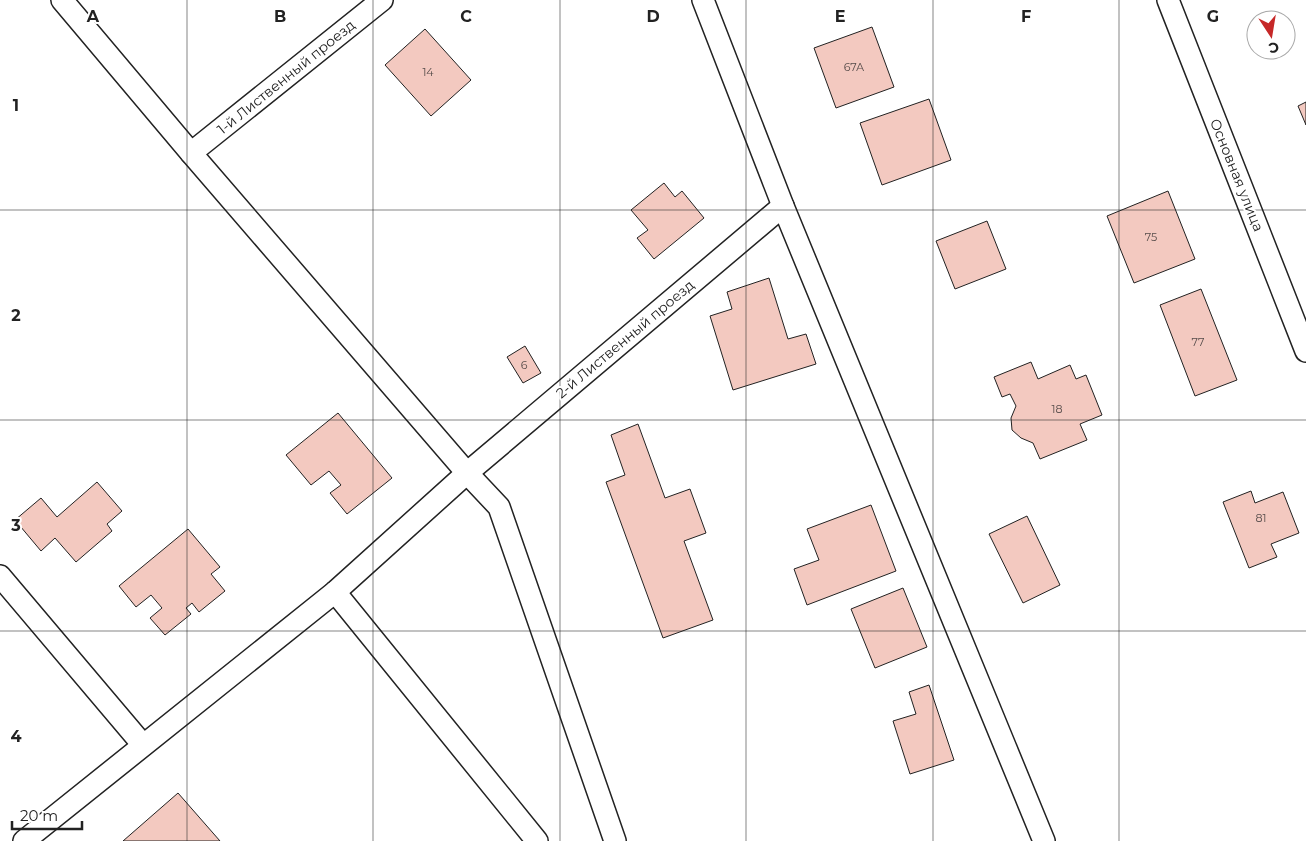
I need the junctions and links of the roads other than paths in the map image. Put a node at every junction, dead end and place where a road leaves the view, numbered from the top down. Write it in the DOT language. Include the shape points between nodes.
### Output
graph roads {
  1 [pos="62,0"];
  2 [pos="382,0"];
  3 [pos="703,0"];
  4 [pos="1168,0"];
  5 [pos="191,154"];
  6 [pos="783,206"];
  7 [pos="1306,351"];
  8 [pos="467,473"];
  9 [pos="0,576"];
  10 [pos="335,592"];
  11 [pos="143,745"];
  12 [pos="24,841"];
  13 [pos="537,841"];
  14 [pos="615,841"];
  15 [pos="1044,841"];
  1 -- 5 [label="street"];
  2 -- 5 [label="street, 1-й Лиственный проезд"];
  3 -- 6 [label="street"];
  4 -- 7 [label="street, Основная улица"];
  5 -- 8 [label="street"];
  6 -- 8 [label="street, 2-й Лиственный проезд"];
  6 -- 15 [label="street"];
  8 -- 10 [label="street, 2-й Лиственный проезд"];
  8 -- 14 [label="street" via="499,507"];
  9 -- 11 [label="street"];
  10 -- 11 [label="street, 2-й Лиственный проезд"];
  10 -- 13 [label="street"];
  11 -- 12 [label="street, 2-й Лиственный проезд"];
}
